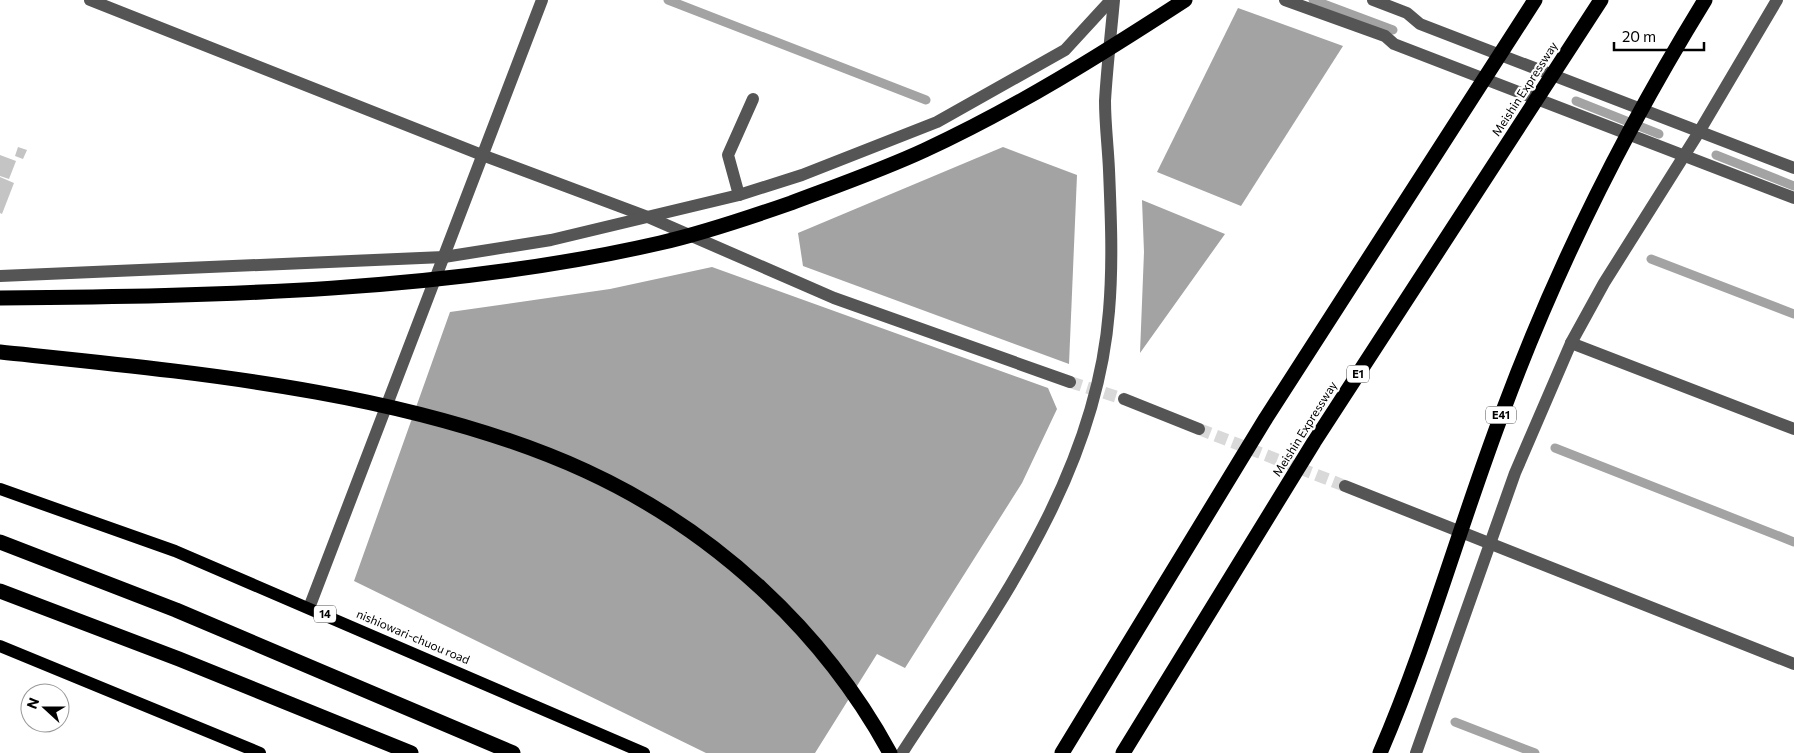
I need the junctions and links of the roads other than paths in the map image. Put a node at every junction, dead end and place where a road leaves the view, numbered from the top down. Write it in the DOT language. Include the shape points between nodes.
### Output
graph roads {
  1 [pos="90,0"];
  2 [pos="542,0"];
  3 [pos="1112,0"];
  4 [pos="1186,0"];
  5 [pos="1285,0"];
  6 [pos="1373,0"];
  7 [pos="1535,0"];
  8 [pos="1601,0"];
  9 [pos="1704,0"];
  10 [pos="1777,0"];
  11 [pos="754,99"];
  12 [pos="1699,132"];
  13 [pos="482,155"];
  14 [pos="1684,156"];
  15 [pos="1794,168"];
  16 [pos="739,195"];
  17 [pos="1794,198"];
  18 [pos="648,217"];
  19 [pos="444,258"];
  20 [pos="0,276"];
  21 [pos="0,298"];
  22 [pos="1571,343"];
  23 [pos="0,352"];
  24 [pos="1070,382"];
  25 [pos="1124,400"];
  26 [pos="1199,429"];
  27 [pos="1794,429"];
  28 [pos="1345,486"];
  29 [pos="0,489"];
  30 [pos="0,542"];
  31 [pos="1490,543"];
  32 [pos="0,591"];
  33 [pos="309,608"];
  34 [pos="0,646"];
  35 [pos="1794,664"];
  36 [pos="260,753"];
  37 [pos="411,753"];
  38 [pos="513,753"];
  39 [pos="644,753"];
  40 [pos="890,753"];
  41 [pos="902,753"];
  42 [pos="1062,753"];
  43 [pos="1123,753"];
  44 [pos="1380,753"];
  45 [pos="1416,753"];
  1 -- 13 [label="street"];
  2 -- 13 [label="street"];
  3 -- 16 [label="street" via="1065,50 937,122 802,175"];
  3 -- 41 [label="street" via="1105,102 1112,232 1109,312 1096,396 1085,433 1048,520"];
  4 -- 21 [label="highway" via="1101,55 925,150 749,218 661,243 476,274 385,284 184,295"];
  5 -- 14 [label="street" via="1385,36 1394,44"];
  6 -- 12 [label="street" via="1407,12 1420,24"];
  7 -- 42 [label="highway" via="1272,410"];
  8 -- 43 [label="highway, Meishin Expressway / E1" via="1314,442"];
  9 -- 44 [label="highway, E41" via="1652,90 1566,256 1532,334"];
  10 -- 12 [label="street"];
  11 -- 16 [label="street" via="728,155"];
  12 -- 14 [label="street"];
  12 -- 15 [label="street"];
  13 -- 18 [label="street"];
  13 -- 19 [label="street"];
  14 -- 17 [label="street"];
  14 -- 22 [label="street" via="1604,283"];
  16 -- 18 [label="street"];
  18 -- 19 [label="street" via="551,240"];
  18 -- 24 [label="street" via="834,298"];
  19 -- 20 [label="street"];
  19 -- 33 [label="street"];
  22 -- 27 [label="street"];
  22 -- 31 [label="street" via="1515,473"];
  23 -- 40 [label="highway" via="330,395 398,409 469,429 586,471 640,498 740,568 785,610 820,650 855,697"];
  25 -- 26 [label="street"];
  28 -- 31 [label="street"];
  29 -- 33 [label="main road, nishiowari-chuou road / 14" via="175,551"];
  30 -- 38 [label="highway" via="186,614"];
  31 -- 35 [label="street"];
  31 -- 45 [label="street"];
  32 -- 37 [label="highway"];
  33 -- 39 [label="main road, nishiowari-chuou road / 14"];
  34 -- 36 [label="main road"];
}
